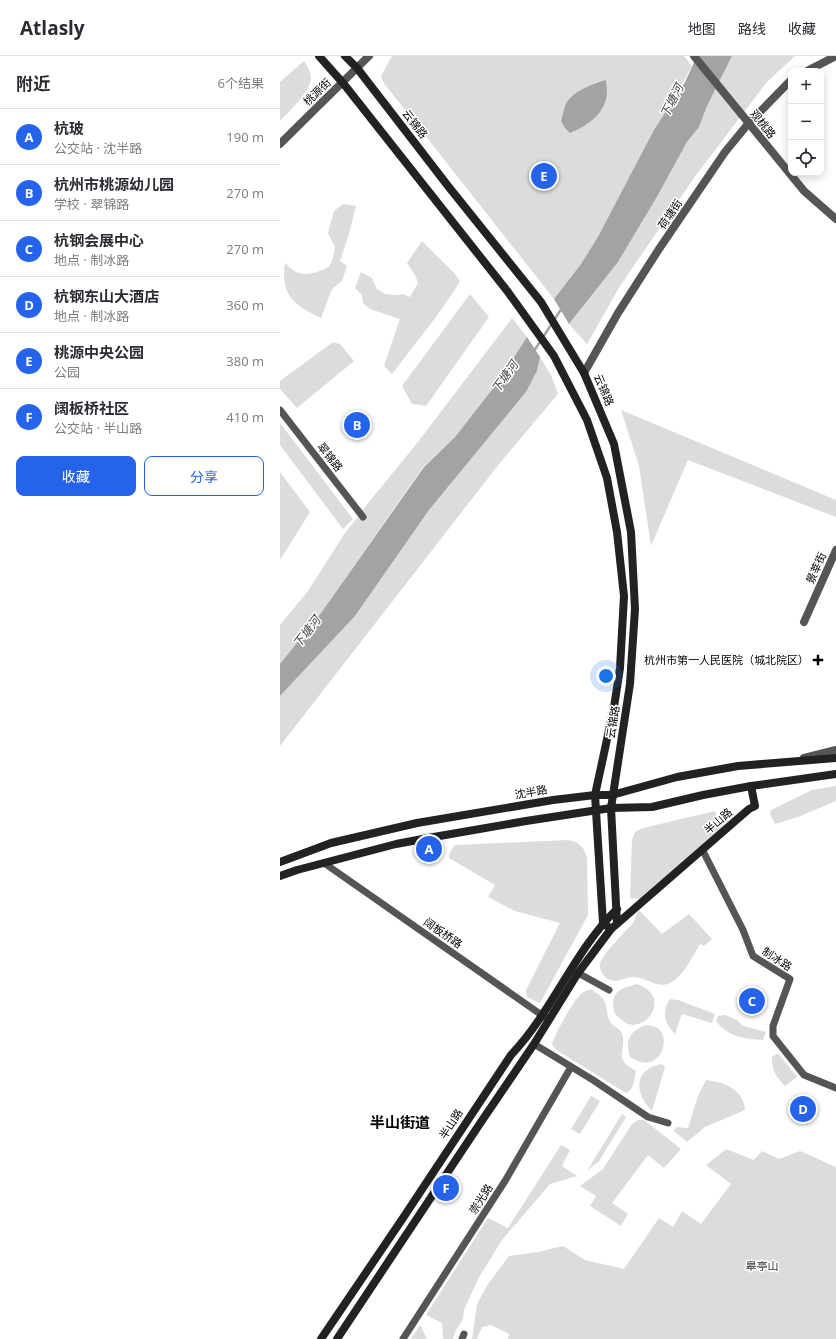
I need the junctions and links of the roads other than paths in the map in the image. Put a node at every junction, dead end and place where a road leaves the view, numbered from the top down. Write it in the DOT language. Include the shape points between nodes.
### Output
graph roads {
  1 [pos="319,56"];
  2 [pos="346,56"];
  3 [pos="369,56"];
  4 [pos="694,56"];
  5 [pos="836,56"];
  6 [pos="357,68"];
  7 [pos="813,68"];
  8 [pos="343,82"];
  9 [pos="788,83"];
  10 [pos="748,124"];
  11 [pos="280,144"];
  12 [pos="836,219"];
  13 [pos="584,372"];
  14 [pos="280,410"];
  15 [pos="363,517"];
  16 [pos="836,550"];
  17 [pos="804,622"];
  18 [pos="836,750"];
  19 [pos="836,758"];
  20 [pos="789,762"];
  21 [pos="836,774"];
  22 [pos="751,786"];
  23 [pos="595,795"];
  24 [pos="612,795"];
  25 [pos="611,808"];
  26 [pos="595,810"];
  27 [pos="702,849"];
  28 [pos="280,862"];
  29 [pos="324,863"];
  30 [pos="280,876"];
  31 [pos="617,909"];
  32 [pos="602,923"];
  33 [pos="614,926"];
  34 [pos="578,973"];
  35 [pos="609,990"];
  36 [pos="542,1016"];
  37 [pos="549,1021"];
  38 [pos="534,1044"];
  39 [pos="571,1067"];
  40 [pos="836,1088"];
  41 [pos="668,1123"];
  42 [pos="320,1339"];
  43 [pos="337,1339"];
  44 [pos="403,1339"];
  1 -- 8 [label="main road, 云锦路"];
  2 -- 6 [label="main road, 云锦路"];
  3 -- 6 [label="street, 桃源街"];
  4 -- 10 [label="street, 观桃路"];
  5 -- 7 [label="street"];
  6 -- 8 [label="street, 桃源街"];
  6 -- 13 [label="main road, 云锦路" via="541,302"];
  8 -- 11 [label="street, 桃源街"];
  8 -- 23 [label="main road, 云锦路" via="534,327 554,356 587,420 607,478 617,532 624,596 620,668"];
  9 -- 10 [label="street, 荷塘街"];
  10 -- 12 [label="street, 观桃路" via="804,191"];
  10 -- 13 [label="street, 荷塘街" via="725,152 659,250"];
  13 -- 24 [label="main road, 云锦路" via="614,444 631,532 635,609 630,684"];
  14 -- 15 [label="street, 翠锦路"];
  16 -- 17 [label="street, 景莘街"];
  18 -- 20 [label="street"];
  19 -- 20 [label="main road"];
  20 -- 24 [label="main road, 沈半路" via="738,766 677,777"];
  21 -- 22 [label="main road"];
  22 -- 25 [label="main road" via="703,794 652,807"];
  22 -- 27 [label="main road, 半山路" via="755,806"];
  23 -- 24 [label="main road, 沈半路"];
  23 -- 26 [label="main road"];
  23 -- 28 [label="main road, 沈半路" via="417,822 331,843"];
  24 -- 25 [label="main road, 云锦路"];
  25 -- 26 [label="main road"];
  25 -- 31 [label="main road"];
  26 -- 29 [label="main road" via="396,844"];
  26 -- 32 [label="main road"];
  27 -- 33 [label="main road, 半山路"];
  27 -- 40 [label="street, 制冰路" via="744,930 753,956 790,979 773,1026 773,1036 804,1075"];
  29 -- 30 [label="main road"];
  29 -- 36 [label="street, 阔板桥路"];
  31 -- 32 [label="main road, 半山路"];
  31 -- 33 [label="main road"];
  32 -- 33 [label="main road"];
  32 -- 36 [label="main road, 半山路"];
  33 -- 34 [label="main road, 半山路"];
  34 -- 35 [label="street"];
  34 -- 37 [label="main road, 半山路"];
  36 -- 37 [label="street, 阔板桥路"];
  36 -- 42 [label="main road, 半山路" via="511,1055"];
  37 -- 38 [label="main road, 半山路"];
  38 -- 39 [label="street"];
  38 -- 43 [label="main road, 半山路"];
  39 -- 41 [label="street" via="648,1117"];
  39 -- 44 [label="street, 崇光路" via="505,1182"];
}
